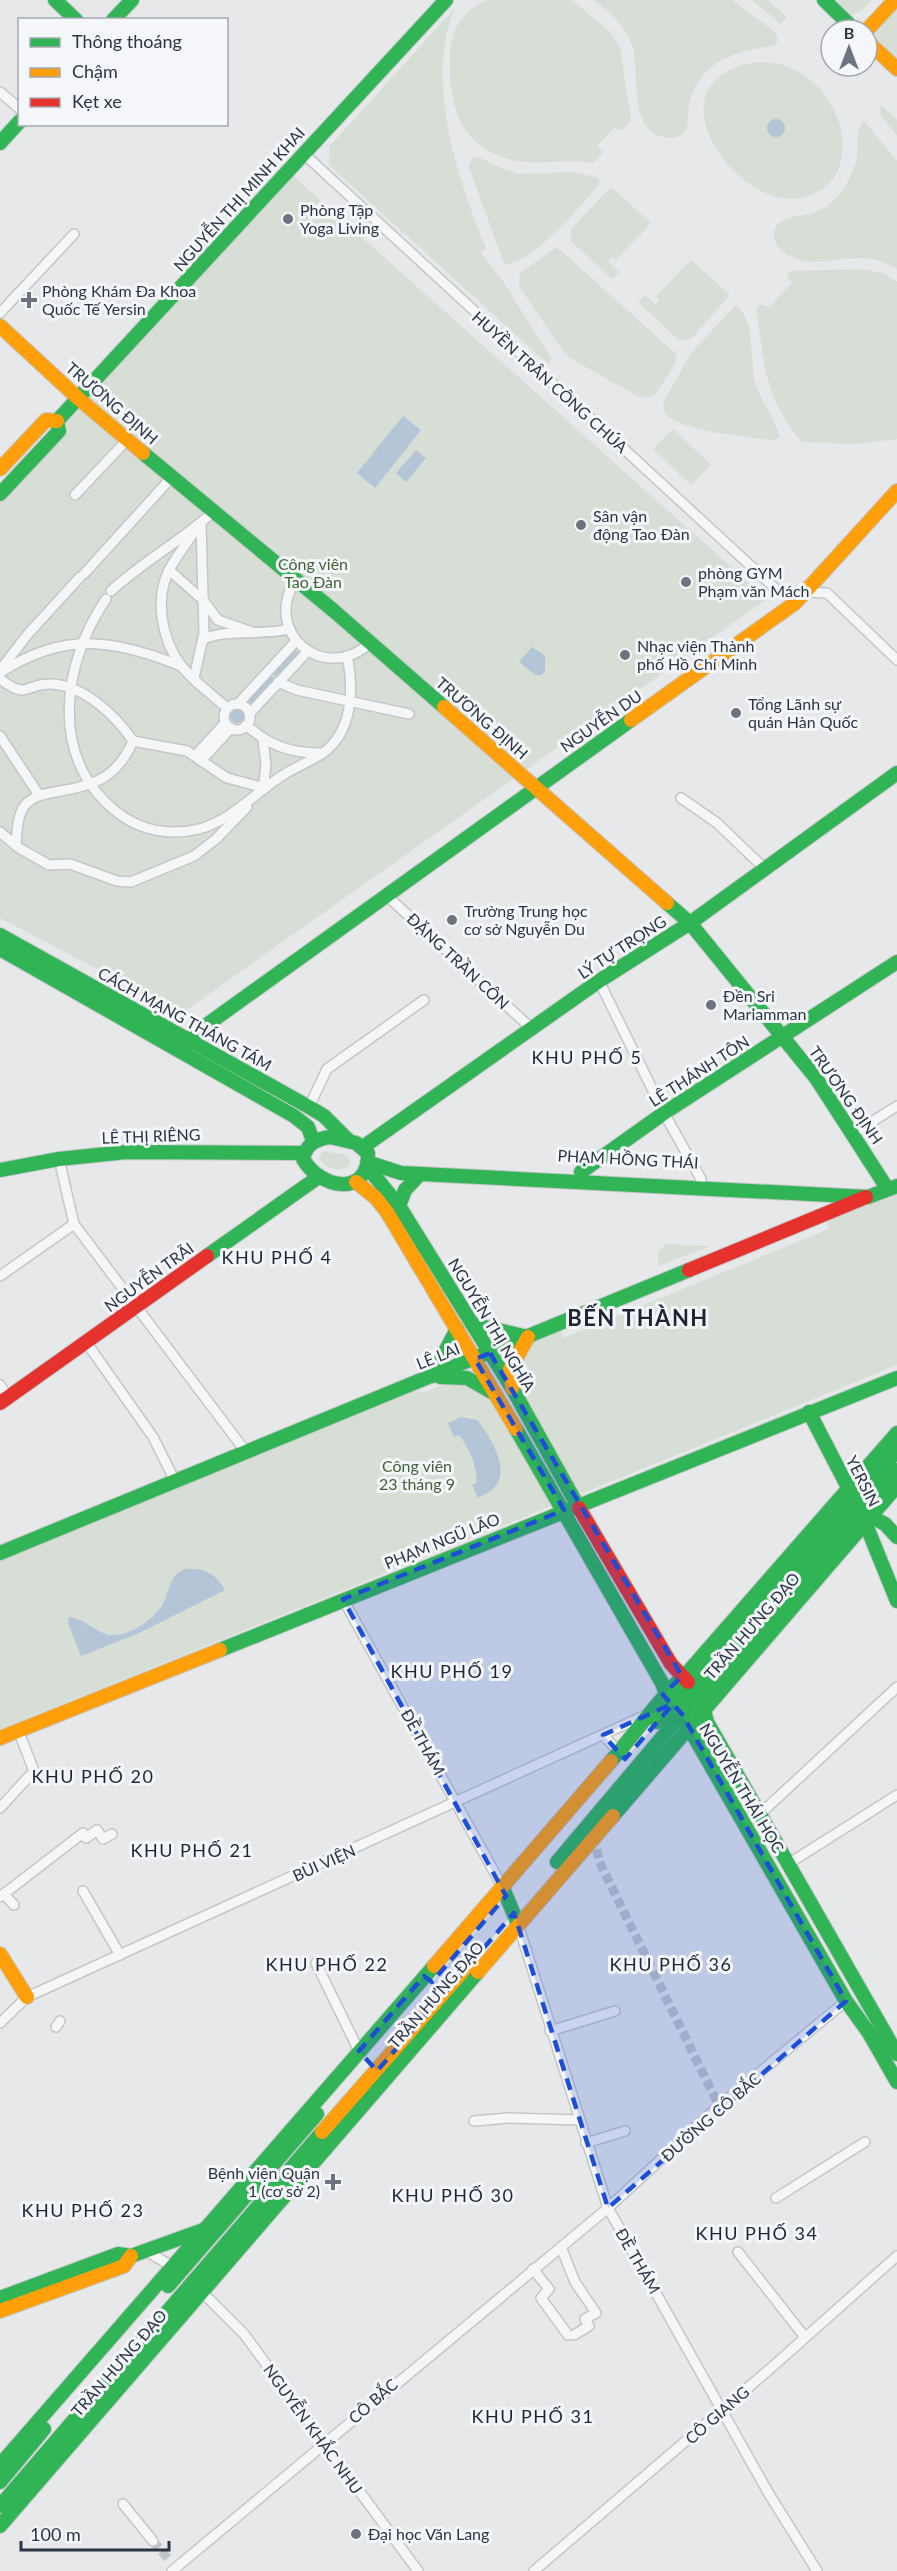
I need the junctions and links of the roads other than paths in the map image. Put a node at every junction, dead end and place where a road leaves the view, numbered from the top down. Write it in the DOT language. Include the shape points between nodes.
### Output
graph roads {
  1 [pos="55,0"];
  2 [pos="132,0"];
  3 [pos="446,0"];
  4 [pos="824,0"];
  5 [pos="895,0"];
  6 [pos="74,18"];
  7 [pos="115,18"];
  8 [pos="843,18"];
  9 [pos="878,18"];
  10 [pos="879,52"];
  11 [pos="897,69"];
  12 [pos="0,92"];
  13 [pos="18,107"];
  14 [pos="18,123"];
  15 [pos="0,143"];
  16 [pos="303,153"];
  17 [pos="74,234"];
  18 [pos="0,313"];
  19 [pos="0,326"];
  20 [pos="78,399"];
  21 [pos="57,421"];
  22 [pos="128,439"];
  23 [pos="0,469"];
  24 [pos="172,477"];
  25 [pos="897,491"];
  26 [pos="0,494"];
  27 [pos="75,495"];
  28 [pos="214,511"];
  29 [pos="200,524"];
  30 [pos="169,570"];
  31 [pos="296,580"];
  32 [pos="807,590"];
  33 [pos="203,600"];
  34 [pos="290,629"];
  35 [pos="255,633"];
  36 [pos="203,639"];
  37 [pos="296,640"];
  38 [pos="370,643"];
  39 [pos="80,646"];
  40 [pos="308,651"];
  41 [pos="347,656"];
  42 [pos="897,660"];
  43 [pos="181,666"];
  44 [pos="0,671"];
  45 [pos="194,678"];
  46 [pos="0,680"];
  47 [pos="279,682"];
  48 [pos="69,689"];
  49 [pos="351,700"];
  50 [pos="238,704"];
  51 [pos="227,708"];
  52 [pos="249,714"];
  53 [pos="409,714"];
  54 [pos="228,725"];
  55 [pos="246,725"];
  56 [pos="0,736"];
  57 [pos="263,740"];
  58 [pos="133,741"];
  59 [pos="322,753"];
  60 [pos="198,758"];
  61 [pos="897,773"];
  62 [pos="91,785"];
  63 [pos="536,787"];
  64 [pos="265,788"];
  65 [pos="39,795"];
  66 [pos="681,798"];
  67 [pos="0,832"];
  68 [pos="16,846"];
  69 [pos="765,869"];
  70 [pos="386,895"];
  71 [pos="690,923"];
  72 [pos="0,935"];
  73 [pos="0,949"];
  74 [pos="897,962"];
  75 [pos="599,981"];
  76 [pos="424,1000"];
  77 [pos="531,1028"];
  78 [pos="783,1036"];
  79 [pos="187,1039"];
  80 [pos="309,1107"];
  81 [pos="897,1107"];
  82 [pos="664,1113"];
  83 [pos="854,1133"];
  84 [pos="348,1140"];
  85 [pos="313,1141"];
  86 [pos="304,1153"];
  87 [pos="367,1158"];
  88 [pos="59,1159"];
  89 [pos="0,1170"];
  90 [pos="581,1172"];
  91 [pos="420,1174"];
  92 [pos="317,1178"];
  93 [pos="356,1182"];
  94 [pos="701,1184"];
  95 [pos="894,1185"];
  96 [pos="868,1197"];
  97 [pos="399,1206"];
  98 [pos="74,1224"];
  99 [pos="0,1276"];
  100 [pos="136,1307"];
  101 [pos="472,1323"];
  102 [pos="457,1329"];
  103 [pos="528,1337"];
  104 [pos="86,1342"];
  105 [pos="490,1353"];
  106 [pos="475,1359"];
  107 [pos="432,1377"];
  108 [pos="897,1378"];
  109 [pos="512,1388"];
  110 [pos="495,1394"];
  111 [pos="3,1395"];
  112 [pos="809,1412"];
  113 [pos="897,1433"];
  114 [pos="897,1451"];
  115 [pos="246,1452"];
  116 [pos="897,1470"];
  117 [pos="175,1481"];
  118 [pos="897,1486"];
  119 [pos="860,1507"];
  120 [pos="570,1508"];
  121 [pos="897,1537"];
  122 [pos="815,1552"];
  123 [pos="0,1553"];
  124 [pos="343,1599"];
  125 [pos="897,1601"];
  126 [pos="760,1615"];
  127 [pos="728,1652"];
  128 [pos="695,1663"];
  129 [pos="671,1664"];
  130 [pos="897,1687"];
  131 [pos="694,1691"];
  132 [pos="677,1710"];
  133 [pos="654,1712"];
  134 [pos="18,1730"];
  135 [pos="603,1735"];
  136 [pos="0,1738"];
  137 [pos="622,1755"];
  138 [pos="897,1795"];
  139 [pos="458,1803"];
  140 [pos="0,1808"];
  141 [pos="759,1815"];
  142 [pos="112,1834"];
  143 [pos="788,1864"];
  144 [pos="773,1872"];
  145 [pos="83,1891"];
  146 [pos="504,1891"];
  147 [pos="2,1896"];
  148 [pos="14,1905"];
  149 [pos="515,1919"];
  150 [pos="0,1954"];
  151 [pos="120,1955"];
  152 [pos="316,1963"];
  153 [pos="27,1997"];
  154 [pos="846,2001"];
  155 [pos="615,2011"];
  156 [pos="0,2023"];
  157 [pos="550,2031"];
  158 [pos="897,2054"];
  159 [pos="362,2055"];
  160 [pos="381,2075"];
  161 [pos="897,2082"];
  162 [pos="579,2120"];
  163 [pos="474,2121"];
  164 [pos="625,2131"];
  165 [pos="865,2142"];
  166 [pos="586,2143"];
  167 [pos="270,2161"];
  168 [pos="297,2173"];
  169 [pos="776,2198"];
  170 [pos="608,2208"];
  171 [pos="262,2222"];
  172 [pos="243,2225"];
  173 [pos="220,2227"];
  174 [pos="203,2229"];
  175 [pos="576,2234"];
  176 [pos="561,2247"];
  177 [pos="147,2251"];
  178 [pos="738,2252"];
  179 [pos="131,2256"];
  180 [pos="897,2256"];
  181 [pos="176,2269"];
  182 [pos="533,2269"];
  183 [pos="191,2282"];
  184 [pos="202,2292"];
  185 [pos="0,2298"];
  186 [pos="0,2311"];
  187 [pos="804,2336"];
  188 [pos="146,2346"];
  189 [pos="83,2376"];
  190 [pos="70,2400"];
  191 [pos="722,2410"];
  192 [pos="88,2415"];
  193 [pos="323,2444"];
  194 [pos="24,2445"];
  195 [pos="0,2465"];
  196 [pos="0,2482"];
  197 [pos="123,2504"];
  198 [pos="4,2508"];
  199 [pos="0,2526"];
  200 [pos="153,2541"];
  201 [pos="172,2567"];
  202 [pos="418,2571"];
  203 [pos="534,2571"];
  204 [pos="817,2571"];
  1 -- 6 [label="main road"];
  2 -- 7 [label="main road"];
  3 -- 16 [label="main road, NGUYỄN THỊ MINH KHAI"];
  4 -- 8 [label="main road"];
  5 -- 9 [label="main road"];
  10 -- 11 [label="main road"];
  12 -- 13 [label="street"];
  14 -- 15 [label="main road"];
  16 -- 20 [label="main road, NGUYỄN THỊ MINH KHAI"];
  16 -- 32 [label="street, HUYỀN TRÂN CÔNG CHÚA" via="778,591"];
  17 -- 18 [label="street"];
  19 -- 20 [label="main road, TRƯƠNG ĐỊNH"];
  20 -- 21 [label="main road, NGUYỄN THỊ MINH KHAI"];
  20 -- 22 [label="main road, TRƯƠNG ĐỊNH"];
  21 -- 23 [label="main road, NGUYỄN THỊ MINH KHAI" via="46,420"];
  21 -- 26 [label="main road, NGUYỄN THỊ MINH KHAI" via="59,431"];
  22 -- 24 [label="main road, TRƯƠNG ĐỊNH"];
  22 -- 27 [label="street"];
  24 -- 28 [label="main road, TRƯƠNG ĐỊNH"];
  24 -- 44 [label="street" via="28,634"];
  25 -- 32 [label="main road, NGUYỄN DU"];
  28 -- 29 [label="street"];
  28 -- 31 [label="main road, TRƯƠNG ĐỊNH"];
  29 -- 30 [label="street"];
  29 -- 33 [label="street"];
  29 -- 39 [label="street" via="108,595"];
  30 -- 33 [label="street"];
  30 -- 43 [label="street" via="161,613"];
  31 -- 34 [label="street" via="286,602"];
  31 -- 38 [label="main road, TRƯƠNG ĐỊNH"];
  32 -- 42 [label="street" via="827,593"];
  32 -- 63 [label="main road, NGUYỄN DU" via="795,603"];
  33 -- 35 [label="street" via="218,620"];
  33 -- 36 [label="street"];
  34 -- 35 [label="street"];
  34 -- 37 [label="street"];
  35 -- 36 [label="street"];
  36 -- 45 [label="street"];
  37 -- 40 [label="street"];
  37 -- 50 [label="street"];
  38 -- 41 [label="street"];
  38 -- 63 [label="main road, TRƯƠNG ĐỊNH"];
  39 -- 43 [label="street" via="128,646"];
  39 -- 44 [label="street" via="50,649"];
  39 -- 48 [label="street"];
  40 -- 41 [label="street" via="329,658"];
  40 -- 47 [label="street"];
  41 -- 49 [label="street"];
  43 -- 45 [label="street"];
  45 -- 51 [label="street"];
  46 -- 48 [label="street" via="20,691 51,684"];
  47 -- 49 [label="street" via="297,690"];
  47 -- 52 [label="street"];
  48 -- 58 [label="street" via="102,707"];
  48 -- 62 [label="street" via="72,741"];
  49 -- 53 [label="street"];
  49 -- 59 [label="street" via="341,731"];
  50 -- 51 [label="street"];
  50 -- 52 [label="street"];
  51 -- 54 [label="street" via="224,715"];
  52 -- 55 [label="street"];
  54 -- 55 [label="street" via="239,729"];
  54 -- 60 [label="street"];
  55 -- 57 [label="street"];
  56 -- 65 [label="street"];
  57 -- 59 [label="street" via="289,751"];
  57 -- 64 [label="street"];
  58 -- 60 [label="street" via="175,748"];
  58 -- 62 [label="street" via="118,766"];
  59 -- 64 [label="street"];
  60 -- 64 [label="street" via="227,778"];
  61 -- 69 [label="main road, LÝ TỰ TRỌNG"];
  62 -- 64 [label="street" via="109,806 130,821 166,831 208,826"];
  62 -- 65 [label="street"];
  63 -- 70 [label="main road, NGUYỄN DU"];
  63 -- 71 [label="main road, TRƯƠNG ĐỊNH"];
  64 -- 68 [label="street" via="207,847 182,863 131,882 117,881 70,864 49,865"];
  65 -- 68 [label="street" via="22,810"];
  66 -- 69 [label="street" via="717,823"];
  67 -- 68 [label="street"];
  69 -- 71 [label="main road, LÝ TỰ TRỌNG"];
  70 -- 77 [label="street, ĐẶNG TRẦN CÔN"];
  70 -- 79 [label="main road, NGUYỄN DU"];
  71 -- 75 [label="main road, LÝ TỰ TRỌNG"];
  71 -- 78 [label="main road, TRƯƠNG ĐỊNH"];
  72 -- 79 [label="main road, CÁCH MẠNG THÁNG TÁM"];
  73 -- 85 [label="main road, CÁCH MẠNG THÁNG TÁM" via="294,1116 308,1127"];
  74 -- 78 [label="main road, LÊ THÁNH TÔN"];
  75 -- 77 [label="main road, LÝ TỰ TRỌNG"];
  75 -- 82 [label="street"];
  76 -- 80 [label="street" via="327,1069"];
  77 -- 87 [label="main road, LÝ TỰ TRỌNG"];
  78 -- 82 [label="main road, LÊ THÁNH TÔN"];
  78 -- 83 [label="main road, TRƯƠNG ĐỊNH"];
  79 -- 80 [label="main road, CÁCH MẠNG THÁNG TÁM"];
  80 -- 84 [label="main road, CÁCH MẠNG THÁNG TÁM"];
  81 -- 83 [label="street"];
  82 -- 90 [label="main road, LÊ THÁNH TÔN"];
  82 -- 94 [label="street"];
  83 -- 95 [label="main road, TRƯƠNG ĐỊNH"];
  84 -- 85 [label="main road" via="330,1137"];
  84 -- 87 [label="main road"];
  85 -- 86 [label="main road"];
  86 -- 88 [label="main road, LÊ THỊ RIÊNG" via="166,1150"];
  86 -- 92 [label="main road" via="306,1167"];
  87 -- 90 [label="main road, PHẠM HỒNG THÁI"];
  87 -- 91 [label="main road, PHẠM HỒNG THÁI" via="401,1173"];
  87 -- 93 [label="main road"];
  87 -- 97 [label="main road, NGUYỄN THỊ NGHĨA"];
  88 -- 89 [label="main road, LÊ THỊ RIÊNG"];
  88 -- 98 [label="street"];
  90 -- 94 [label="main road, PHẠM HỒNG THÁI"];
  91 -- 94 [label="main road, PHẠM HỒNG THÁI"];
  91 -- 97 [label="main road" via="405,1190"];
  92 -- 93 [label="main road" via="341,1185"];
  92 -- 100 [label="main road, NGUYỄN TRÃI"];
  93 -- 102 [label="main road, NGUYỄN THỊ NGHĨA" via="387,1212"];
  94 -- 95 [label="main road, PHẠM HỒNG THÁI"];
  94 -- 96 [label="main road, PHẠM HỒNG THÁI"];
  95 -- 96 [label="main road, LÊ LAI"];
  96 -- 103 [label="main road, LÊ LAI"];
  97 -- 101 [label="main road, NGUYỄN THỊ NGHĨA"];
  98 -- 99 [label="street"];
  98 -- 100 [label="street"];
  100 -- 104 [label="main road, NGUYỄN TRÃI"];
  100 -- 115 [label="street"];
  101 -- 103 [label="main road"];
  101 -- 105 [label="main road, NGUYỄN THỊ NGHĨA"];
  102 -- 106 [label="main road, NGUYỄN THỊ NGHĨA"];
  102 -- 107 [label="main road"];
  103 -- 105 [label="main road, LÊ LAI"];
  103 -- 109 [label="main road" via="510,1369"];
  104 -- 111 [label="main road, NGUYỄN TRÃI"];
  104 -- 117 [label="street" via="153,1437"];
  105 -- 106 [label="main road, LÊ LAI"];
  105 -- 109 [label="main road, NGUYỄN THỊ NGHĨA"];
  106 -- 107 [label="main road, LÊ LAI"];
  106 -- 110 [label="main road, NGUYỄN THỊ NGHĨA"];
  107 -- 110 [label="main road" via="467,1378"];
  107 -- 115 [label="main road, LÊ LAI"];
  108 -- 112 [label="main road, PHẠM NGŨ LÃO"];
  109 -- 120 [label="main road, NGUYỄN THỊ NGHĨA"];
  110 -- 120 [label="main road, NGUYỄN THỊ NGHĨA"];
  112 -- 119 [label="main road, YERSIN"];
  112 -- 120 [label="main road, PHẠM NGŨ LÃO"];
  113 -- 119 [label="main road, TRẦN HƯNG ĐẠO"];
  114 -- 119 [label="main road, TRẦN HƯNG ĐẠO"];
  115 -- 117 [label="main road, LÊ LAI"];
  116 -- 119 [label="main road, TRẦN HƯNG ĐẠO"];
  117 -- 123 [label="main road, LÊ LAI"];
  118 -- 119 [label="main road, TRẦN HƯNG ĐẠO"];
  119 -- 121 [label="main road"];
  119 -- 122 [label="main road, TRẦN HƯNG ĐẠO"];
  119 -- 122 [label="main road, TRẦN HƯNG ĐẠO"];
  119 -- 125 [label="main road, YERSIN"];
  120 -- 124 [label="main road, PHẠM NGŨ LÃO"];
  120 -- 129 [label="main road, NGUYỄN THÁI HỌC"];
  120 -- 132 [label="main road, NGUYỄN THÁI HỌC"];
  122 -- 126 [label="main road, TRẦN HƯNG ĐẠO"];
  122 -- 126 [label="main road, TRẦN HƯNG ĐẠO"];
  124 -- 134 [label="main road, PHẠM NGŨ LÃO"];
  124 -- 139 [label="street, ÐỀ THÁM"];
  126 -- 127 [label="main road, TRẦN HƯNG ĐẠO"];
  126 -- 127 [label="main road, TRẦN HƯNG ĐẠO"];
  127 -- 128 [label="main road, TRẦN HƯNG ĐẠO"];
  127 -- 131 [label="main road, TRẦN HƯNG ĐẠO"];
  128 -- 129 [label="main road"];
  128 -- 131 [label="main road, TRẦN HƯNG ĐẠO"];
  129 -- 131 [label="main road, NGUYỄN THÁI HỌC"];
  130 -- 141 [label="street"];
  131 -- 132 [label="main road, TRẦN HƯNG ĐẠO"];
  131 -- 132 [label="main road, TRẦN HƯNG ĐẠO"];
  131 -- 141 [label="main road, NGUYỄN THÁI HỌC"];
  132 -- 133 [label="main road, TRẦN HƯNG ĐẠO"];
  132 -- 137 [label="main road, TRẦN HƯNG ĐẠO"];
  132 -- 144 [label="main road, NGUYỄN THÁI HỌC"];
  132 -- 149 [label="main road, TRẦN HƯNG ĐẠO" via="633,1781"];
  133 -- 135 [label="street, BÙI VIỆN"];
  133 -- 137 [label="main road, TRẦN HƯNG ĐẠO"];
  134 -- 136 [label="main road, PHẠM NGŨ LÃO"];
  134 -- 140 [label="street" via="34,1771"];
  135 -- 137 [label="street"];
  135 -- 139 [label="street, BÙI VIỆN"];
  137 -- 146 [label="main road, TRẦN HƯNG ĐẠO"];
  138 -- 143 [label="street"];
  139 -- 146 [label="street, ÐỀ THÁM"];
  139 -- 151 [label="street, BÙI VIỆN"];
  141 -- 143 [label="main road, NGUYỄN THÁI HỌC"];
  142 -- 147 [label="street" via="103,1839 97,1830 86,1838 83,1833"];
  143 -- 144 [label="main road"];
  143 -- 158 [label="main road, NGUYỄN THÁI HỌC"];
  144 -- 154 [label="main road, NGUYỄN THÁI HỌC"];
  145 -- 151 [label="street"];
  146 -- 149 [label="main road"];
  146 -- 159 [label="main road, TRẦN HƯNG ĐẠO"];
  147 -- 148 [label="street"];
  149 -- 157 [label="street, ÐỀ THÁM"];
  149 -- 160 [label="main road, TRẦN HƯNG ĐẠO"];
  150 -- 153 [label="main road"];
  151 -- 153 [label="street, BÙI VIỆN"];
  152 -- 159 [label="street"];
  153 -- 156 [label="street, BÙI VIỆN"];
  154 -- 161 [label="main road, NGUYỄN THÁI HỌC"];
  154 -- 170 [label="street, ĐƯỜNG CÔ BẮC" via="719,2106"];
  155 -- 157 [label="street"];
  157 -- 162 [label="street, ÐỀ THÁM"];
  159 -- 160 [label="main road"];
  159 -- 167 [label="main road, TRẦN HƯNG ĐẠO"];
  160 -- 168 [label="main road, TRẦN HƯNG ĐẠO"];
  162 -- 163 [label="street"];
  162 -- 166 [label="street, ÐỀ THÁM"];
  164 -- 166 [label="street"];
  165 -- 169 [label="street"];
  166 -- 170 [label="street, ÐỀ THÁM"];
  167 -- 173 [label="main road, TRẦN HƯNG ĐẠO"];
  167 -- 174 [label="main road, TRẦN HƯNG ĐẠO"];
  168 -- 171 [label="main road, TRẦN HƯNG ĐẠO"];
  168 -- 172 [label="main road, TRẦN HƯNG ĐẠO"];
  170 -- 175 [label="street, ĐƯỜNG CÔ BẮC"];
  170 -- 191 [label="street, ÐỀ THÁM"];
  171 -- 172 [label="main road"];
  171 -- 184 [label="main road, TRẦN HƯNG ĐẠO"];
  172 -- 173 [label="main road"];
  172 -- 183 [label="main road, TRẦN HƯNG ĐẠO"];
  173 -- 174 [label="main road"];
  173 -- 181 [label="main road, TRẦN HƯNG ĐẠO"];
  174 -- 177 [label="main road"];
  174 -- 181 [label="main road, TRẦN HƯNG ĐẠO"];
  175 -- 176 [label="street, CÔ BẮC"];
  176 -- 182 [label="street, CÔ BẮC"];
  176 -- 182 [label="street" via="575,2282 596,2313 585,2319 589,2326 571,2335 541,2298 549,2289"];
  177 -- 179 [label="main road"];
  177 -- 181 [label="street, NGUYỄN KHẮC NHU"];
  178 -- 187 [label="street"];
  179 -- 185 [label="main road" via="118,2253"];
  179 -- 186 [label="main road" via="124,2266"];
  180 -- 187 [label="street, CÔ GIANG"];
  181 -- 183 [label="street, NGUYỄN KHẮC NHU"];
  181 -- 189 [label="main road, TRẦN HƯNG ĐẠO"];
  182 -- 193 [label="street, CÔ BẮC"];
  183 -- 184 [label="street, NGUYỄN KHẮC NHU"];
  183 -- 188 [label="main road, TRẦN HƯNG ĐẠO"];
  184 -- 188 [label="main road, TRẦN HƯNG ĐẠO"];
  184 -- 193 [label="street, NGUYỄN KHẮC NHU" via="244,2334"];
  187 -- 191 [label="street, CÔ GIANG"];
  188 -- 192 [label="main road, TRẦN HƯNG ĐẠO"];
  189 -- 190 [label="main road, TRẦN HƯNG ĐẠO"];
  189 -- 194 [label="main road, TRẦN HƯNG ĐẠO"];
  190 -- 192 [label="main road"];
  190 -- 194 [label="main road, TRẦN HƯNG ĐẠO"];
  191 -- 203 [label="street, CÔ GIANG"];
  191 -- 204 [label="street, ÐỀ THÁM"];
  192 -- 198 [label="main road, TRẦN HƯNG ĐẠO"];
  193 -- 201 [label="street, CÔ BẮC"];
  193 -- 202 [label="street, NGUYỄN KHẮC NHU"];
  194 -- 195 [label="main road, TRẦN HƯNG ĐẠO"];
  194 -- 196 [label="main road, TRẦN HƯNG ĐẠO"];
  197 -- 200 [label="street"];
  198 -- 199 [label="main road, TRẦN HƯNG ĐẠO"];
}
